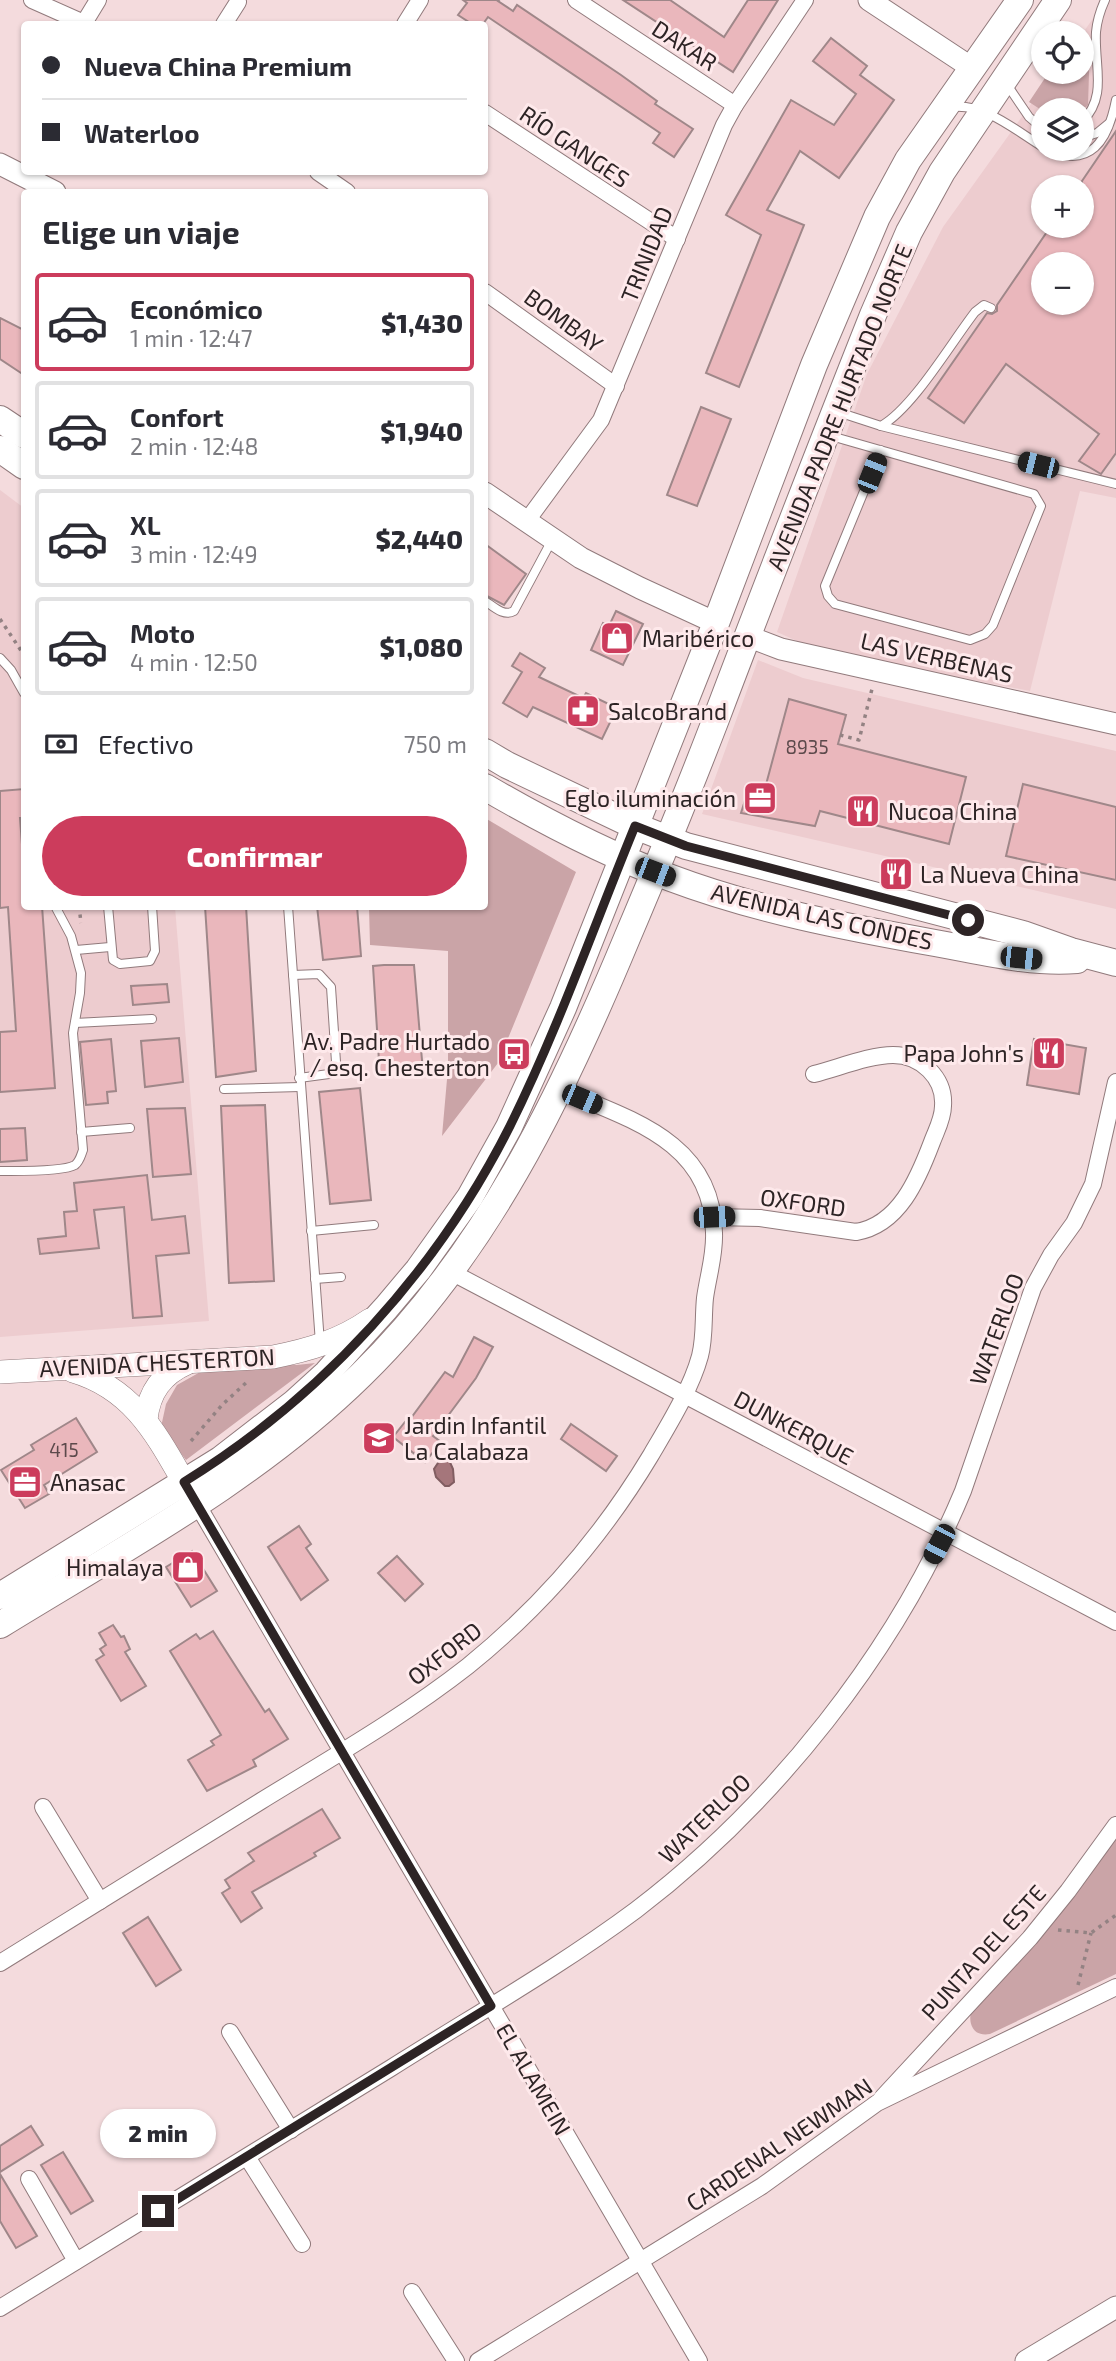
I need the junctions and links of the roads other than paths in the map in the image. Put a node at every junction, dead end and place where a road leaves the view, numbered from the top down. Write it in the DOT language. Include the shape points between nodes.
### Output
graph roads {
  1 [pos="32,0"];
  2 [pos="98,0"];
  3 [pos="421,0"];
  4 [pos="576,0"];
  5 [pos="805,0"];
  6 [pos="869,0"];
  7 [pos="1020,0"];
  8 [pos="1058,0"];
  9 [pos="1105,0"];
  10 [pos="238,2"];
  11 [pos="78,21"];
  12 [pos="87,21"];
  13 [pos="226,21"];
  14 [pos="407,21"];
  15 [pos="972,68"];
  16 [pos="1003,79"];
  17 [pos="1116,100"];
  18 [pos="735,105"];
  19 [pos="1094,107"];
  20 [pos="944,109"];
  21 [pos="983,111"];
  22 [pos="488,115"];
  23 [pos="1031,119"];
  24 [pos="1112,120"];
  25 [pos="1094,134"];
  26 [pos="1031,140"];
  27 [pos="1094,148"];
  28 [pos="0,164"];
  29 [pos="21,175"];
  30 [pos="22,175"];
  31 [pos="49,189"];
  32 [pos="677,239"];
  33 [pos="488,294"];
  34 [pos="991,308"];
  35 [pos="814,365"];
  36 [pos="616,386"];
  37 [pos="831,422"];
  38 [pos="881,426"];
  39 [pos="13,431"];
  40 [pos="881,450"];
  41 [pos="21,456"];
  42 [pos="1116,484"];
  43 [pos="488,495"];
  44 [pos="526,522"];
  45 [pos="552,540"];
  46 [pos="488,603"];
  47 [pos="716,623"];
  48 [pos="747,636"];
  49 [pos="0,658"];
  50 [pos="21,688"];
  51 [pos="1116,724"];
  52 [pos="488,753"];
  53 [pos="488,790"];
  54 [pos="635,826"];
  55 [pos="669,840"];
  56 [pos="622,858"];
  57 [pos="655,872"];
  58 [pos="57,910"];
  59 [pos="108,910"];
  60 [pos="152,910"];
  61 [pos="288,910"];
  62 [pos="110,947"];
  63 [pos="76,950"];
  64 [pos="1110,959"];
  65 [pos="293,975"];
  66 [pos="152,1019"];
  67 [pos="75,1023"];
  68 [pos="814,1074"];
  69 [pos="300,1083"];
  70 [pos="1116,1083"];
  71 [pos="224,1089"];
  72 [pos="559,1089"];
  73 [pos="130,1128"];
  74 [pos="81,1132"];
  75 [pos="0,1171"];
  76 [pos="714,1217"];
  77 [pos="374,1225"];
  78 [pos="311,1231"];
  79 [pos="452,1272"];
  80 [pos="341,1277"];
  81 [pos="315,1279"];
  82 [pos="386,1308"];
  83 [pos="320,1346"];
  84 [pos="188,1362"];
  85 [pos="56,1368"];
  86 [pos="0,1372"];
  87 [pos="683,1394"];
  88 [pos="146,1419"];
  89 [pos="191,1493"];
  90 [pos="945,1532"];
  91 [pos="0,1596"];
  92 [pos="1116,1622"];
  93 [pos="0,1625"];
  94 [pos="343,1751"];
  95 [pos="43,1808"];
  96 [pos="1116,1825"];
  97 [pos="100,1901"];
  98 [pos="0,1963"];
  99 [pos="1116,1986"];
  100 [pos="491,2006"];
  101 [pos="230,2032"];
  102 [pos="877,2103"];
  103 [pos="291,2130"];
  104 [pos="247,2157"];
  105 [pos="29,2179"];
  106 [pos="302,2244"];
  107 [pos="76,2261"];
  108 [pos="640,2261"];
  109 [pos="412,2292"];
  110 [pos="1116,2307"];
  111 [pos="0,2308"];
  112 [pos="456,2361"];
  113 [pos="478,2361"];
  114 [pos="699,2361"];
  115 [pos="1026,2361"];
  1 -- 11 [label="street"];
  2 -- 12 [label="street"];
  3 -- 14 [label="street"];
  4 -- 18 [label="street, DAKAR"];
  5 -- 18 [label="street, TRINIDAD"];
  6 -- 15 [label="street"];
  7 -- 15 [label="main road, AVENIDA PADRE HURTADO NORTE"];
  8 -- 16 [label="main road, AVENIDA PADRE HURTADO NORTE"];
  9 -- 19 [label="lane" via="1096,33 1098,95"];
  10 -- 13 [label="street"];
  15 -- 20 [label="main road, AVENIDA PADRE HURTADO NORTE"];
  16 -- 21 [label="main road, AVENIDA PADRE HURTADO NORTE"];
  16 -- 23 [label="lane"];
  17 -- 24 [label="lane"];
  18 -- 32 [label="street, TRINIDAD"];
  20 -- 21 [label="lane" via="964,106"];
  20 -- 35 [label="main road, AVENIDA PADRE HURTADO NORTE" via="877,217"];
  21 -- 26 [label="lane"];
  21 -- 37 [label="main road, AVENIDA PADRE HURTADO NORTE" via="909,232"];
  22 -- 32 [label="street, RÍO GANGES"];
  24 -- 25 [label="lane"];
  24 -- 27 [label="lane"];
  28 -- 29 [label="street"];
  30 -- 31 [label="street"];
  32 -- 36 [label="street, TRINIDAD"];
  33 -- 36 [label="street, BOMBAY"];
  34 -- 38 [label="lane" via="984,306 975,312 905,407"];
  35 -- 37 [label="main road"];
  35 -- 47 [label="main road, AVENIDA PADRE HURTADO NORTE"];
  36 -- 44 [label="street, TRINIDAD" via="595,429"];
  37 -- 38 [label="lane" via="844,415"];
  37 -- 40 [label="lane"];
  37 -- 48 [label="main road, AVENIDA PADRE HURTADO NORTE"];
  38 -- 42 [label="lane"];
  39 -- 41 [label="main road"];
  40 -- 40 [label="lane" via="825,586 828,596 835,604 970,640 985,634 993,625 1027,542 1041,506 1039,500 1034,494"];
  43 -- 44 [label="street"];
  44 -- 45 [label="street"];
  45 -- 46 [label="lane" via="514,611 504,613"];
  45 -- 47 [label="street" via="610,574"];
  47 -- 54 [label="main road, AVENIDA PADRE HURTADO NORTE"];
  48 -- 51 [label="street, LAS VERBENAS" via="782,649"];
  48 -- 55 [label="main road, AVENIDA PADRE HURTADO NORTE"];
  49 -- 50 [label="lane"];
  52 -- 54 [label="main road, AVENIDA LAS CONDES"];
  53 -- 56 [label="main road, AVENIDA LAS CONDES"];
  54 -- 55 [label="main road, AVENIDA LAS CONDES"];
  54 -- 56 [label="main road, AVENIDA PADRE HURTADO NORTE"];
  55 -- 57 [label="main road, AVENIDA PADRE HURTADO NORTE"];
  55 -- 64 [label="main road, AVENIDA LAS CONDES"];
  56 -- 57 [label="main road, AVENIDA LAS CONDES"];
  56 -- 82 [label="main road, AVENIDA PADRE HURTADO NORTE" via="563,1008 509,1127 470,1197"];
  57 -- 64 [label="main road, AVENIDA LAS CONDES" via="760,906 869,931 1021,958"];
  57 -- 72 [label="main road, AVENIDA PADRE HURTADO NORTE"];
  58 -- 63 [label="lane"];
  59 -- 62 [label="lane"];
  60 -- 62 [label="lane" via="155,951 150,961 116,963"];
  61 -- 65 [label="lane"];
  62 -- 63 [label="lane"];
  63 -- 67 [label="lane" via="80,983"];
  65 -- 69 [label="lane"];
  65 -- 69 [label="lane" via="319,974 331,987 336,1062 329,1074"];
  66 -- 67 [label="lane"];
  67 -- 74 [label="lane"];
  68 -- 76 [label="street, OXFORD" via="892,1055 921,1062 934,1075 943,1098 942,1118 907,1195 883,1222 856,1232 770,1219"];
  69 -- 71 [label="lane"];
  69 -- 78 [label="lane"];
  70 -- 90 [label="street, WATERLOO" via="1093,1184 1033,1288"];
  72 -- 76 [label="street, OXFORD" via="667,1139 702,1181"];
  72 -- 79 [label="main road, AVENIDA PADRE HURTADO NORTE" via="497,1206"];
  73 -- 74 [label="lane"];
  74 -- 75 [label="lane" via="83,1150 74,1166"];
  76 -- 87 [label="street, OXFORD" via="701,1351"];
  77 -- 78 [label="lane"];
  78 -- 81 [label="lane"];
  79 -- 87 [label="street, DUNKERQUE"];
  79 -- 89 [label="main road, AVENIDA PADRE HURTADO NORTE" via="395,1340 332,1402 261,1461"];
  80 -- 81 [label="lane"];
  81 -- 83 [label="lane"];
  82 -- 83 [label="main road, AVENIDA CHESTERTON"];
  82 -- 89 [label="main road, AVENIDA PADRE HURTADO NORTE" via="327,1374"];
  83 -- 84 [label="main road, AVENIDA CHESTERTON" via="273,1357"];
  84 -- 85 [label="main road, AVENIDA CHESTERTON"];
  84 -- 88 [label="main road" via="161,1380 150,1398"];
  85 -- 86 [label="main road, AVENIDA CHESTERTON"];
  85 -- 88 [label="main road, EL ALAMEIN" via="112,1388"];
  87 -- 90 [label="street, DUNKERQUE"];
  87 -- 94 [label="street, OXFORD" via="619,1504 536,1604 468,1665"];
  88 -- 89 [label="main road, EL ALAMEIN"];
  89 -- 91 [label="main road"];
  89 -- 93 [label="main road"];
  89 -- 94 [label="street, EL ALAMEIN"];
  90 -- 92 [label="street, DUNKERQUE"];
  90 -- 100 [label="street, WATERLOO" via="900,1615 853,1684 744,1813 639,1908"];
  94 -- 97 [label="street, OXFORD"];
  94 -- 100 [label="street, EL ALAMEIN"];
  95 -- 97 [label="street"];
  96 -- 102 [label="street, PUNTA DEL ESTE" via="1038,1928"];
  97 -- 98 [label="street, OXFORD"];
  99 -- 102 [label="street, CARDENAL NEWMAN"];
  100 -- 103 [label="street, WATERLOO"];
  100 -- 108 [label="street, EL ALAMEIN"];
  101 -- 103 [label="street"];
  102 -- 108 [label="street, CARDENAL NEWMAN" via="762,2186"];
  103 -- 104 [label="street, WATERLOO"];
  104 -- 106 [label="street"];
  104 -- 107 [label="street, WATERLOO"];
  105 -- 107 [label="street"];
  107 -- 111 [label="street, WATERLOO"];
  108 -- 113 [label="street, CARDENAL NEWMAN"];
  108 -- 114 [label="street, EL ALAMEIN"];
  109 -- 112 [label="street"];
  110 -- 115 [label="street"];
}
